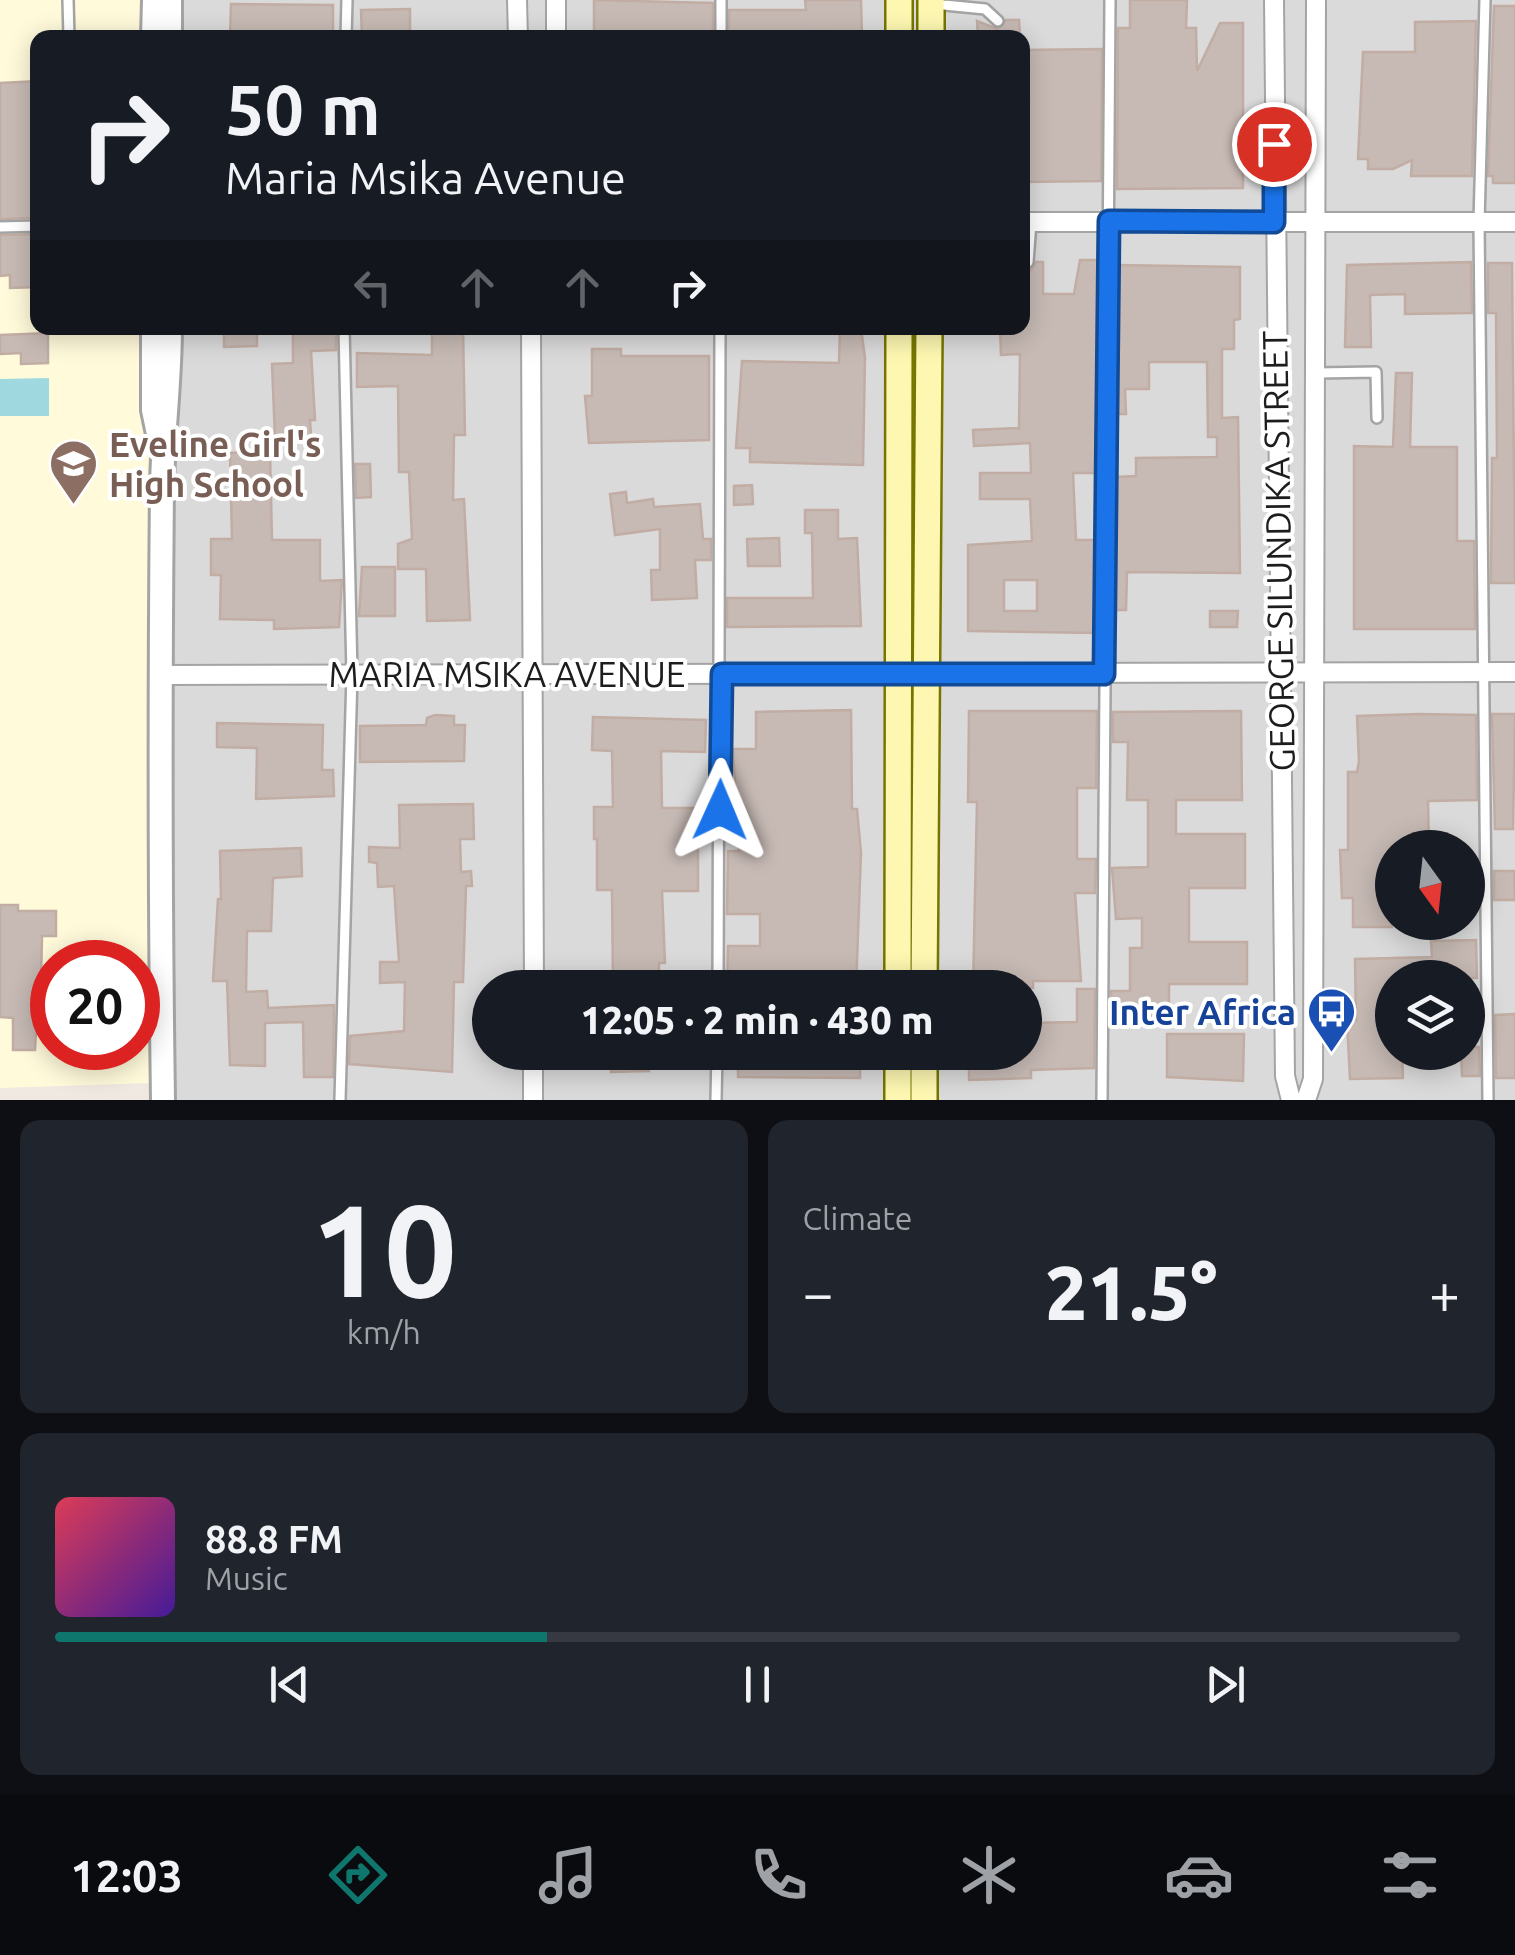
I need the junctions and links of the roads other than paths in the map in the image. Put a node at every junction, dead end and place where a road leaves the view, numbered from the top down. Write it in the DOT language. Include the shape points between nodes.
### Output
graph roads {
  1 [pos="68,0"];
  2 [pos="154,0"];
  3 [pos="170,0"];
  4 [pos="347,0"];
  5 [pos="517,0"];
  6 [pos="556,0"];
  7 [pos="721,0"];
  8 [pos="899,0"];
  9 [pos="1110,0"];
  10 [pos="1274,0"];
  11 [pos="1316,0"];
  12 [pos="1485,0"];
  13 [pos="931,2"];
  14 [pos="998,20"];
  15 [pos="69,30"];
  16 [pos="153,30"];
  17 [pos="170,30"];
  18 [pos="346,30"];
  19 [pos="518,30"];
  20 [pos="556,30"];
  21 [pos="720,30"];
  22 [pos="899,30"];
  23 [pos="931,30"];
  24 [pos="1109,221"];
  25 [pos="1316,221"];
  26 [pos="1030,222"];
  27 [pos="1274,222"];
  28 [pos="1479,222"];
  29 [pos="1515,222"];
  30 [pos="30,226"];
  31 [pos="0,227"];
  32 [pos="153,335"];
  33 [pos="170,335"];
  34 [pos="344,335"];
  35 [pos="531,335"];
  36 [pos="720,335"];
  37 [pos="899,335"];
  38 [pos="929,335"];
  39 [pos="1317,372"];
  40 [pos="1376,418"];
  41 [pos="162,452"];
  42 [pos="535,672"];
  43 [pos="1482,672"];
  44 [pos="1515,672"];
  45 [pos="1280,673"];
  46 [pos="1315,673"];
  47 [pos="160,674"];
  48 [pos="352,674"];
  49 [pos="722,674"];
  50 [pos="1104,674"];
  51 [pos="898,675"];
  52 [pos="926,675"];
  53 [pos="534,970"];
  54 [pos="718,970"];
  55 [pos="898,970"];
  56 [pos="924,970"];
  57 [pos="533,1070"];
  58 [pos="717,1070"];
  59 [pos="898,1070"];
  60 [pos="924,1070"];
  61 [pos="163,1100"];
  62 [pos="340,1100"];
  63 [pos="533,1100"];
  64 [pos="716,1100"];
  65 [pos="898,1100"];
  66 [pos="924,1100"];
  67 [pos="1102,1100"];
  68 [pos="1291,1100"];
  69 [pos="1306,1100"];
  70 [pos="1488,1100"];
  1 -- 15 [label="lane"];
  2 -- 16 [label="street"];
  3 -- 17 [label="street"];
  4 -- 18 [label="lane"];
  5 -- 19 [label="street"];
  6 -- 20 [label="street"];
  7 -- 21 [label="lane"];
  8 -- 22 [label="main road"];
  9 -- 24 [label="lane"];
  10 -- 27 [label="street, GEORGE SILUNDIKA STREET"];
  11 -- 25 [label="street, GEORGE SILUNDIKA STREET"];
  12 -- 28 [label="lane"];
  13 -- 14 [label="lane" via="985,9"];
  13 -- 23 [label="main road"];
  24 -- 26 [label="street"];
  24 -- 27 [label="street"];
  24 -- 50 [label="lane"];
  25 -- 27 [label="street"];
  25 -- 28 [label="street"];
  25 -- 39 [label="street, GEORGE SILUNDIKA STREET"];
  27 -- 45 [label="street, GEORGE SILUNDIKA STREET"];
  28 -- 29 [label="street"];
  28 -- 43 [label="lane"];
  30 -- 31 [label="lane"];
  32 -- 41 [label="street" via="153,410"];
  33 -- 41 [label="street"];
  34 -- 48 [label="lane"];
  35 -- 42 [label="street"];
  36 -- 49 [label="lane"];
  37 -- 51 [label="main road"];
  38 -- 52 [label="main road"];
  39 -- 40 [label="lane" via="1376,372"];
  39 -- 46 [label="street, GEORGE SILUNDIKA STREET"];
  41 -- 47 [label="street"];
  42 -- 48 [label="street, MARIA MSIKA AVENUE"];
  42 -- 49 [label="street, MARIA MSIKA AVENUE"];
  42 -- 53 [label="street"];
  43 -- 44 [label="street, MARIA MSIKA AVENUE"];
  43 -- 46 [label="street, MARIA MSIKA AVENUE"];
  43 -- 70 [label="lane"];
  45 -- 46 [label="street, MARIA MSIKA AVENUE"];
  45 -- 50 [label="street, MARIA MSIKA AVENUE"];
  45 -- 68 [label="street, GEORGE SILUNDIKA STREET" via="1285,1084"];
  46 -- 69 [label="street, GEORGE SILUNDIKA STREET" via="1313,1079"];
  47 -- 48 [label="street, MARIA MSIKA AVENUE"];
  47 -- 61 [label="street"];
  48 -- 62 [label="lane"];
  49 -- 51 [label="street, MARIA MSIKA AVENUE"];
  49 -- 54 [label="lane"];
  50 -- 52 [label="street, MARIA MSIKA AVENUE"];
  50 -- 67 [label="lane"];
  51 -- 52 [label="street, MARIA MSIKA AVENUE"];
  51 -- 55 [label="main road"];
  52 -- 56 [label="main road"];
  57 -- 63 [label="street"];
  58 -- 64 [label="lane"];
  59 -- 65 [label="main road"];
  60 -- 66 [label="main road"];
}
